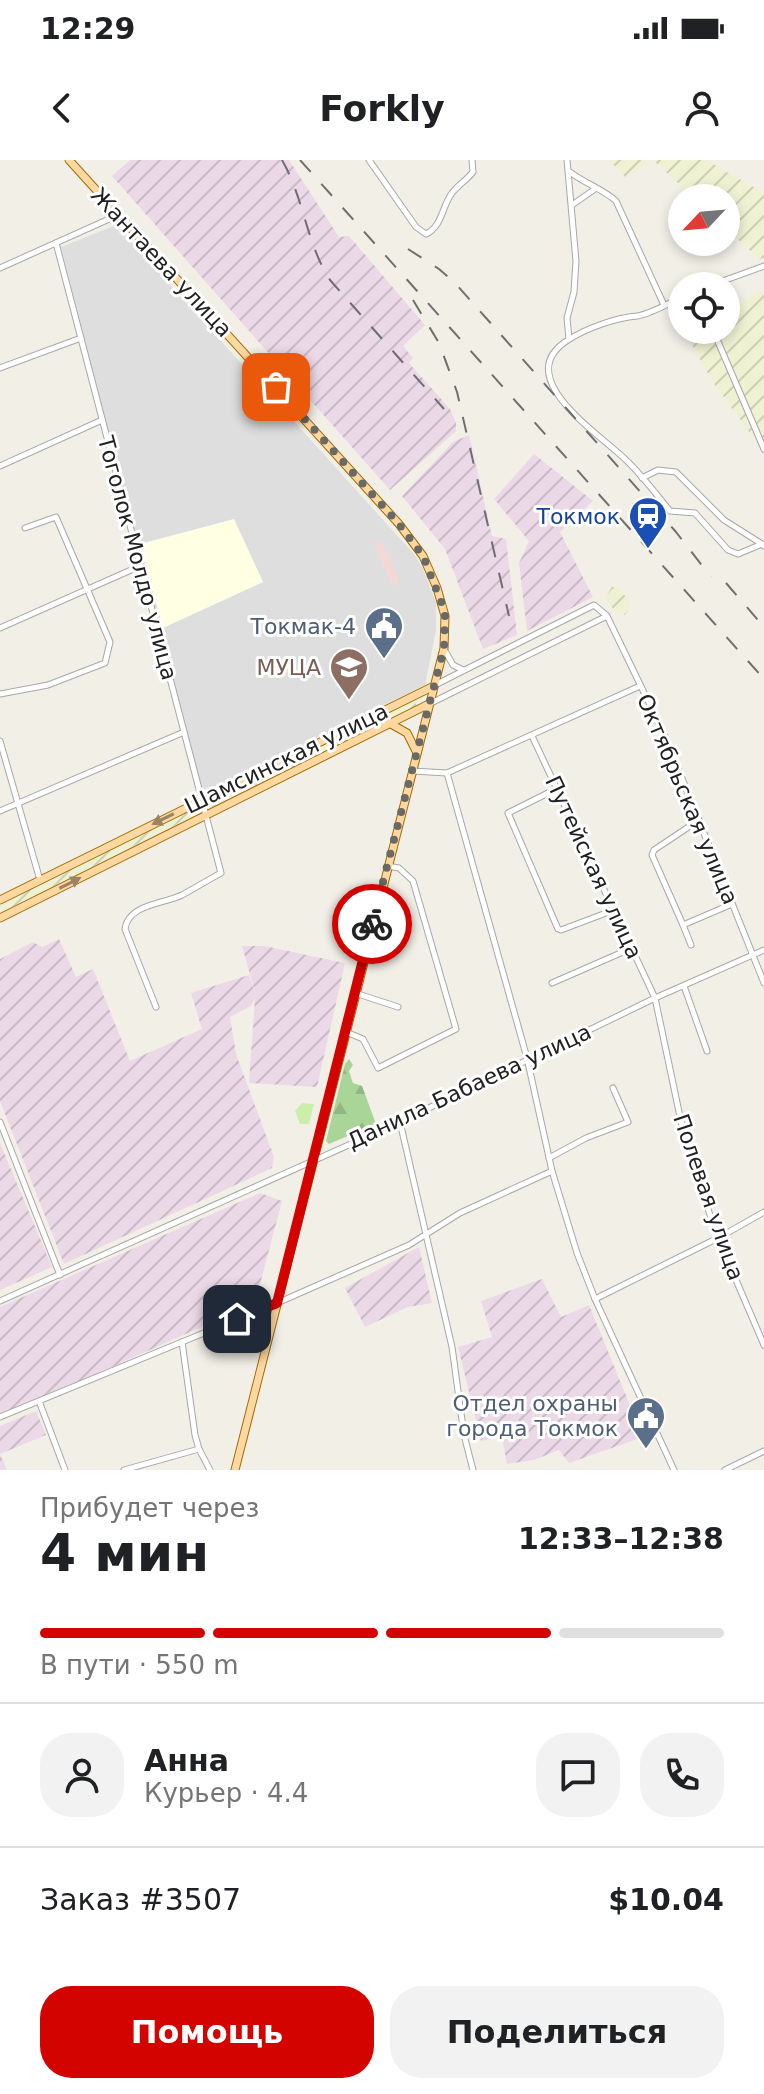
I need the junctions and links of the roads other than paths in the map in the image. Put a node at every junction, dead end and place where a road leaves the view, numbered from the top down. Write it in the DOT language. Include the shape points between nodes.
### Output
graph roads {
  1 [pos="69,160"];
  2 [pos="369,160"];
  3 [pos="472,160"];
  4 [pos="567,160"];
  5 [pos="570,172"];
  6 [pos="596,189"];
  7 [pos="572,205"];
  8 [pos="118,215"];
  9 [pos="56,243"];
  10 [pos="764,266"];
  11 [pos="0,268"];
  12 [pos="740,275"];
  13 [pos="668,303"];
  14 [pos="664,305"];
  15 [pos="81,338"];
  16 [pos="569,339"];
  17 [pos="719,344"];
  18 [pos="0,368"];
  19 [pos="102,420"];
  20 [pos="764,449"];
  21 [pos="0,466"];
  22 [pos="642,478"];
  23 [pos="25,528"];
  24 [pos="763,545"];
  25 [pos="140,566"];
  26 [pos="89,589"];
  27 [pos="607,616"];
  28 [pos="0,628"];
  29 [pos="444,648"];
  30 [pos="464,670"];
  31 [pos="434,686"];
  32 [pos="640,686"];
  33 [pos="0,694"];
  34 [pos="429,704"];
  35 [pos="391,724"];
  36 [pos="184,732"];
  37 [pos="532,736"];
  38 [pos="0,741"];
  39 [pos="416,751"];
  40 [pos="410,771"];
  41 [pos="447,773"];
  42 [pos="558,788"];
  43 [pos="202,800"];
  44 [pos="18,803"];
  45 [pos="0,811"];
  46 [pos="206,815"];
  47 [pos="699,820"];
  48 [pos="387,866"];
  49 [pos="40,880"];
  50 [pos="0,900"];
  51 [pos="732,904"];
  52 [pos="614,910"];
  53 [pos="0,918"];
  54 [pos="683,925"];
  55 [pos="691,945"];
  56 [pos="632,948"];
  57 [pos="764,950"];
  58 [pos="753,956"];
  59 [pos="552,983"];
  60 [pos="764,983"];
  61 [pos="684,986"];
  62 [pos="355,993"];
  63 [pos="655,998"];
  64 [pos="156,1007"];
  65 [pos="398,1007"];
  66 [pos="345,1031"];
  67 [pos="707,1051"];
  68 [pos="526,1057"];
  69 [pos="613,1088"];
  70 [pos="0,1122"];
  71 [pos="400,1122"];
  72 [pos="549,1158"];
  73 [pos="313,1160"];
  74 [pos="552,1171"];
  75 [pos="764,1212"];
  76 [pos="425,1234"];
  77 [pos="720,1237"];
  78 [pos="60,1275"];
  79 [pos="595,1299"];
  80 [pos="0,1301"];
  81 [pos="277,1303"];
  82 [pos="182,1342"];
  83 [pos="763,1342"];
  84 [pos="39,1401"];
  85 [pos="0,1417"];
  86 [pos="199,1449"];
  87 [pos="764,1451"];
  88 [pos="65,1470"];
  89 [pos="124,1470"];
  90 [pos="210,1470"];
  91 [pos="235,1470"];
  92 [pos="473,1470"];
  93 [pos="674,1470"];
  94 [pos="725,1470"];
  1 -- 8 [label="main road, Жантаева улица"];
  2 -- 3 [label="street" via="426,234 443,215 450,194 473,172"];
  4 -- 5 [label="street"];
  5 -- 6 [label="street"];
  5 -- 7 [label="street"];
  6 -- 7 [label="street"];
  6 -- 14 [label="street" via="616,201"];
  7 -- 16 [label="street" via="576,261"];
  8 -- 9 [label="street"];
  8 -- 29 [label="main road, Жантаева улица" via="405,531 423,556 442,604"];
  9 -- 11 [label="street"];
  9 -- 15 [label="street, Тоголок Молдо улица"];
  10 -- 12 [label="street"];
  13 -- 14 [label="street"];
  14 -- 16 [label="street"];
  15 -- 18 [label="street"];
  15 -- 19 [label="street, Тоголок Молдо улица"];
  16 -- 22 [label="street" via="548,361 549,379 586,426"];
  17 -- 20 [label="street"];
  19 -- 21 [label="street"];
  19 -- 25 [label="street, Тоголок Молдо улица"];
  22 -- 24 [label="street" via="658,470 676,472 724,520"];
  22 -- 24 [label="street" via="670,511 695,513 728,550 738,554"];
  23 -- 26 [label="street" via="56,517"];
  25 -- 26 [label="street"];
  25 -- 36 [label="street, Тоголок Молдо улица"];
  26 -- 28 [label="street"];
  26 -- 33 [label="street" via="110,642 105,663 48,685"];
  27 -- 30 [label="street, Шамсинская улица" via="594,605"];
  27 -- 32 [label="street, Октябрьская улица"];
  27 -- 34 [label="street, Шамсинская улица"];
  29 -- 30 [label="street" via="453,665"];
  29 -- 31 [label="main road, Жантаева улица"];
  30 -- 31 [label="street, Шамсинская улица"];
  31 -- 34 [label="main road, Жантаева улица"];
  31 -- 43 [label="main road, Шамсинская улица"];
  32 -- 37 [label="street"];
  32 -- 47 [label="street, Октябрьская улица"];
  34 -- 35 [label="main road, Шамсинская улица"];
  34 -- 39 [label="main road, Жантаева улица"];
  35 -- 39 [label="main road" via="407,733"];
  35 -- 46 [label="main road, Шамсинская улица"];
  36 -- 43 [label="street, Тоголок Молдо улица"];
  36 -- 44 [label="street"];
  37 -- 41 [label="street"];
  37 -- 42 [label="street, Путейская улица"];
  38 -- 44 [label="street"];
  39 -- 40 [label="main road, Жантаева улица"];
  40 -- 41 [label="street"];
  40 -- 48 [label="main road, Жантаева улица"];
  41 -- 68 [label="street"];
  42 -- 52 [label="street, Путейская улица"];
  42 -- 52 [label="street" via="508,813 558,929"];
  43 -- 46 [label="street, Тоголок Молдо улица"];
  43 -- 49 [label="main road, Шамсинская улица, one-way"];
  44 -- 45 [label="street"];
  44 -- 49 [label="street"];
  53 -- 46 [label="main road, Шамсинская улица, one-way"];
  46 -- 64 [label="street, Тоголок Молдо улица" via="221,873 125,922"];
  47 -- 51 [label="street, Октябрьская улица"];
  47 -- 54 [label="street" via="652,852"];
  48 -- 62 [label="main road, Жантаева улица"];
  48 -- 66 [label="street" via="399,868 413,881 456,1029 378,1068 363,1039"];
  49 -- 50 [label="main road, Шамсинская улица"];
  51 -- 54 [label="street"];
  51 -- 58 [label="street, Октябрьская улица"];
  52 -- 56 [label="street, Путейская улица"];
  54 -- 55 [label="street"];
  56 -- 59 [label="street"];
  56 -- 63 [label="street, Путейская улица"];
  57 -- 58 [label="street, Данила Бабаева улица"];
  58 -- 60 [label="street, Октябрьская улица"];
  58 -- 61 [label="street, Данила Бабаева улица"];
  61 -- 63 [label="street, Данила Бабаева улица"];
  61 -- 67 [label="street"];
  62 -- 65 [label="street"];
  62 -- 66 [label="main road, Жантаева улица"];
  63 -- 68 [label="street, Данила Бабаева улица"];
  63 -- 77 [label="street, Полевая улица" via="682,1126"];
  66 -- 73 [label="main road, Жантаева улица"];
  68 -- 71 [label="street, Данила Бабаева улица"];
  68 -- 72 [label="street"];
  69 -- 72 [label="street" via="628,1122"];
  70 -- 78 [label="street"];
  71 -- 73 [label="street, Данила Бабаева улица"];
  71 -- 76 [label="street"];
  72 -- 74 [label="street"];
  73 -- 78 [label="street, Данила Бабаева улица"];
  73 -- 81 [label="main road, Жантаева улица"];
  74 -- 76 [label="street"];
  74 -- 79 [label="street"];
  75 -- 77 [label="street"];
  76 -- 81 [label="street"];
  76 -- 92 [label="street"];
  77 -- 79 [label="street"];
  77 -- 83 [label="street, Полевая улица"];
  78 -- 80 [label="street, Данила Бабаева улица"];
  79 -- 93 [label="street"];
  81 -- 82 [label="street"];
  81 -- 91 [label="main road, Жантаева улица"];
  82 -- 84 [label="street"];
  82 -- 86 [label="street"];
  84 -- 85 [label="street"];
  84 -- 88 [label="street"];
  86 -- 89 [label="street"];
  86 -- 90 [label="street"];
  87 -- 94 [label="street"];
}
